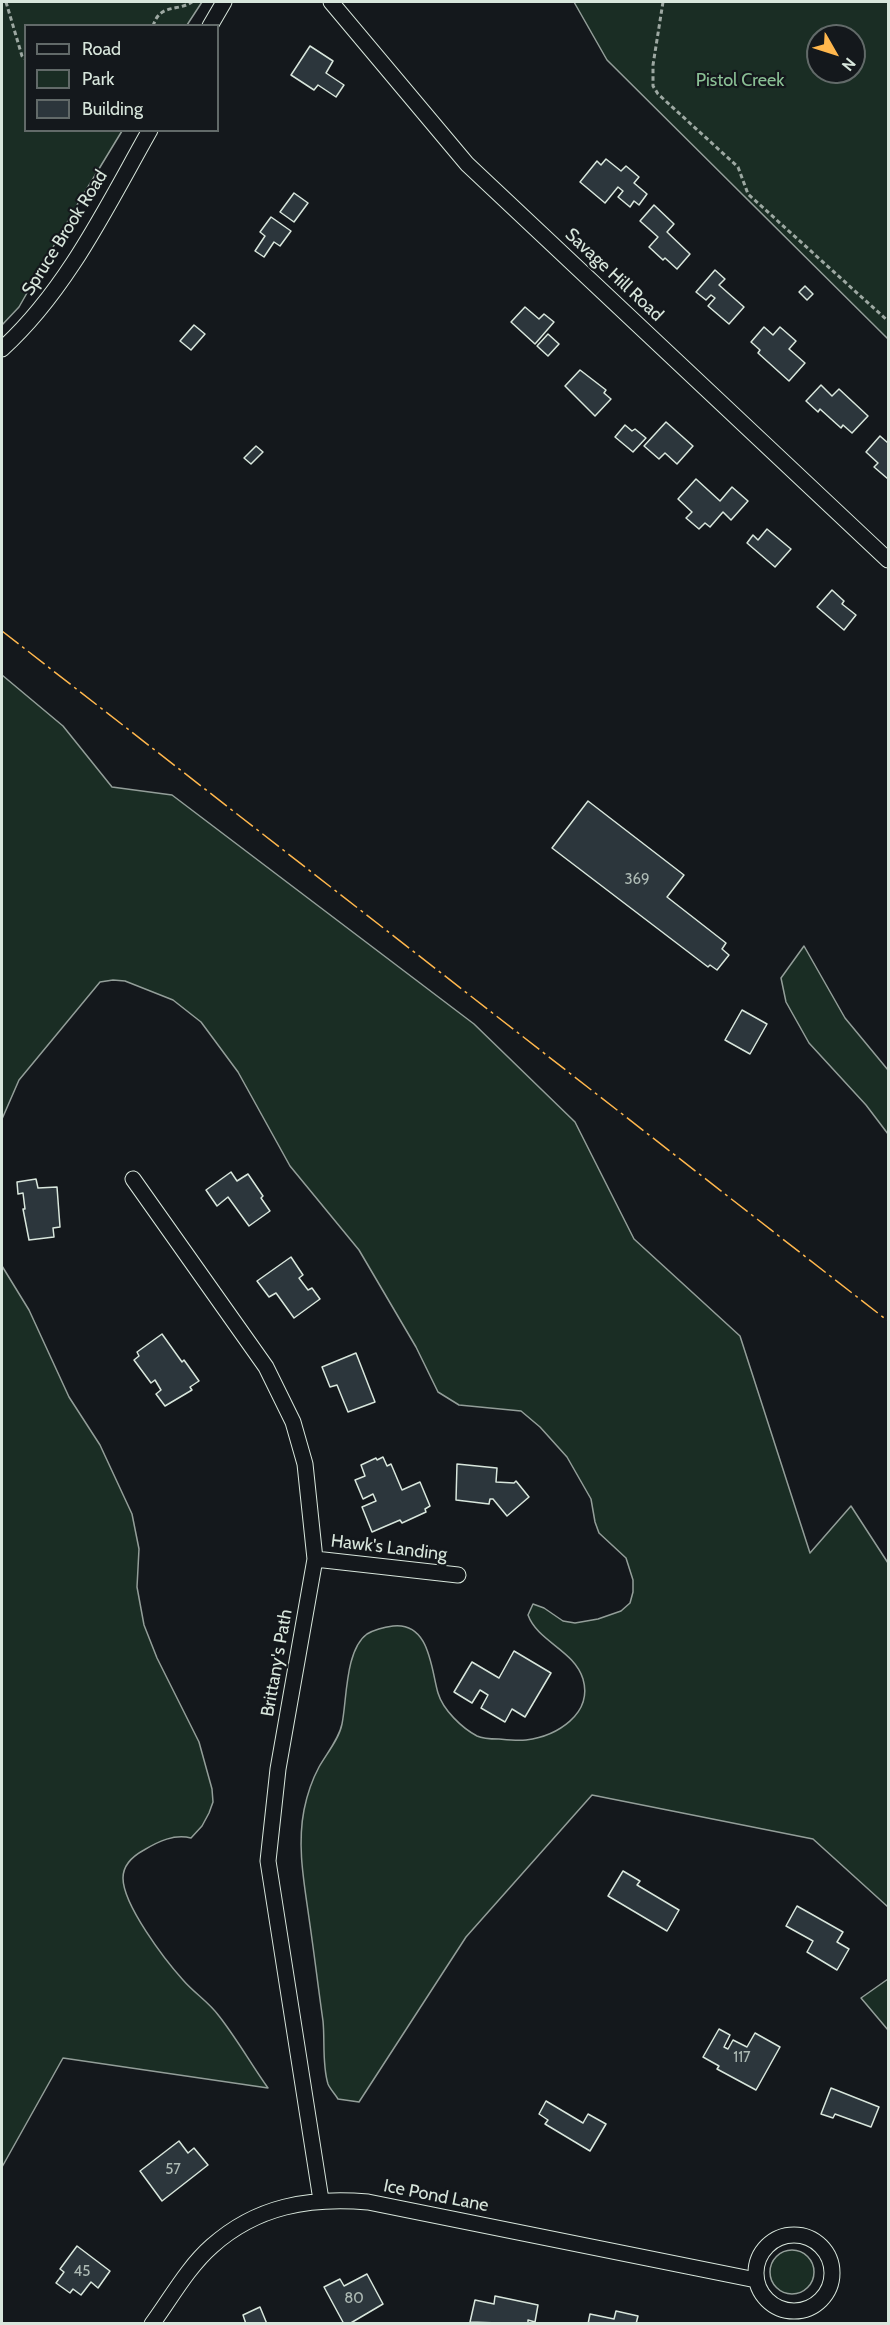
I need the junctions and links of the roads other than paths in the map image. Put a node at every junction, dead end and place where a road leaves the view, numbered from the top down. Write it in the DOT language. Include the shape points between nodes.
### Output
graph roads {
  1 [pos="224,2"];
  2 [pos="331,2"];
  3 [pos="211,24"];
  4 [pos="149,132"];
  5 [pos="2,349"];
  6 [pos="888,560"];
  7 [pos="134,1179"];
  8 [pos="315,1558"];
  9 [pos="458,1575"];
  10 [pos="321,2200"];
  11 [pos="756,2280"];
  12 [pos="152,2324"];
  1 -- 3 [label="street"];
  2 -- 6 [label="street, Savage Hill Road" via="467,164"];
  4 -- 5 [label="street, Spruce Brook Road" via="62,279 21,332"];
  7 -- 8 [label="street, Brittany's Path" via="266,1366 293,1422 305,1464"];
  8 -- 9 [label="street, Hawk's Landing"];
  8 -- 10 [label="street, Brittany's Path" via="278,1770 268,1861"];
  10 -- 11 [label="street, Ice Pond Lane" via="368,2202"];
  10 -- 12 [label="street, Ice Pond Lane" via="268,2211 211,2246"];
  11 -- 11 [label="street" via="760,2292 773,2305 803,2310 824,2297 830,2286 830,2261 815,2241 791,2235 778,2238 760,2256"];
}
